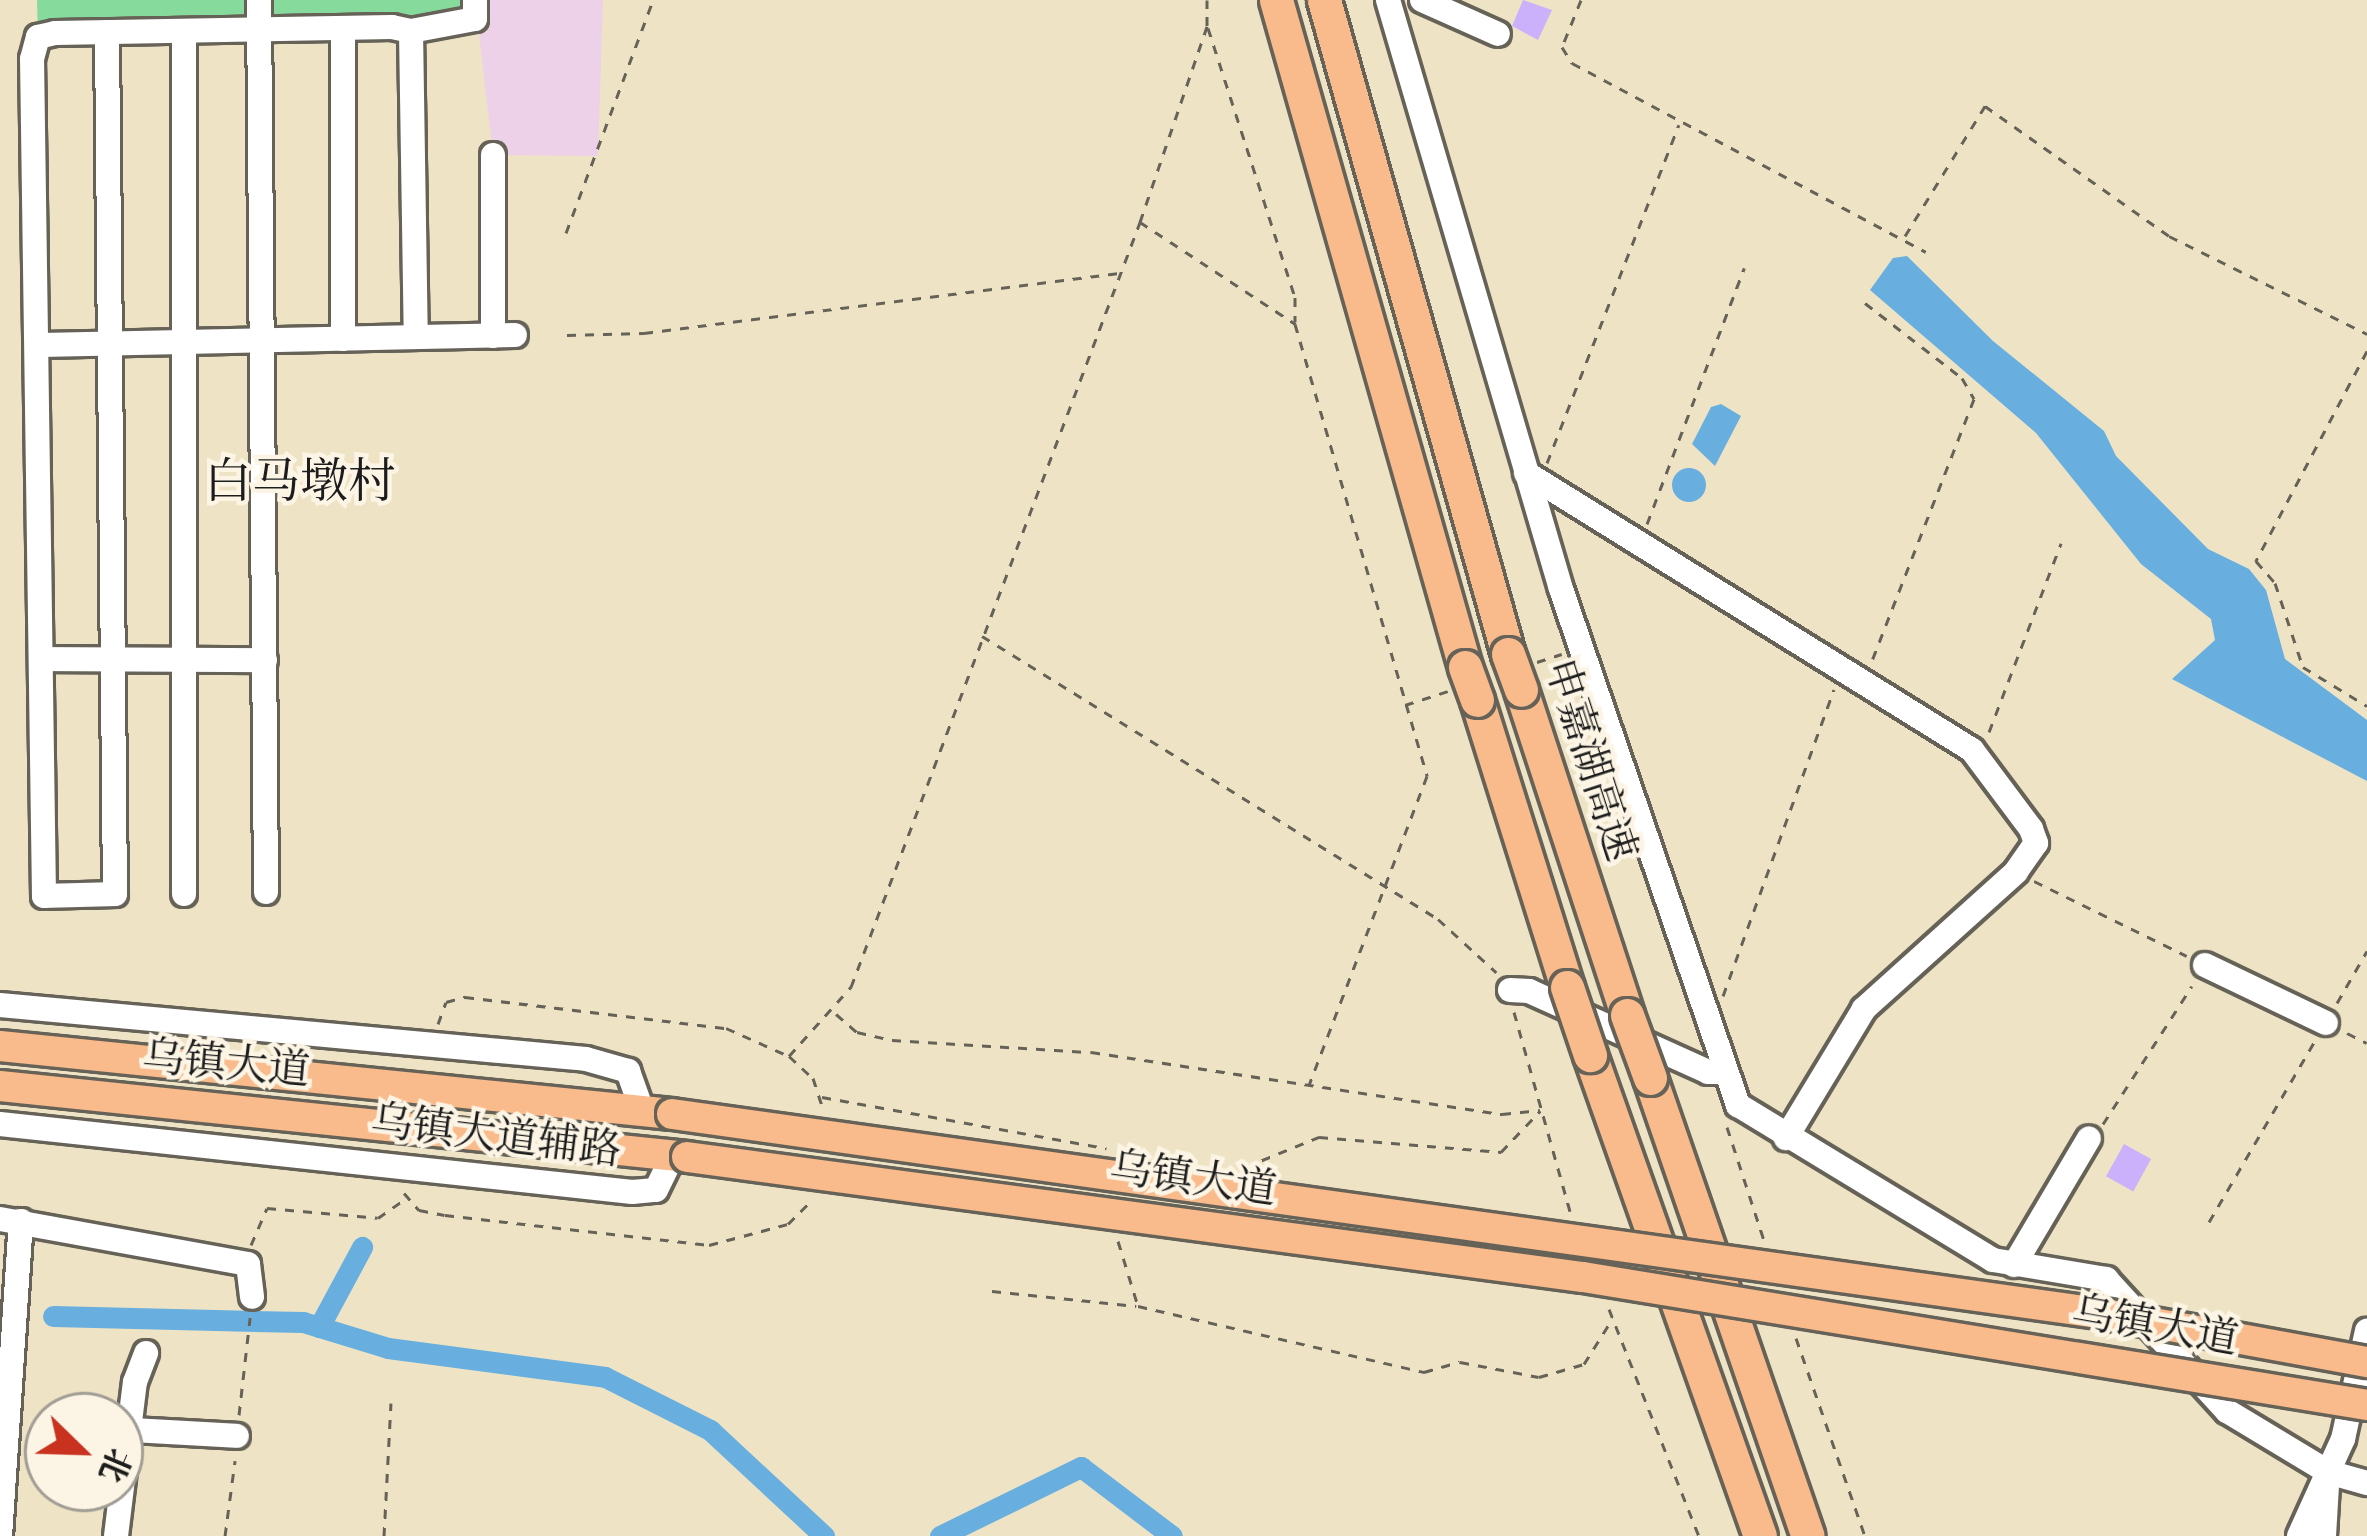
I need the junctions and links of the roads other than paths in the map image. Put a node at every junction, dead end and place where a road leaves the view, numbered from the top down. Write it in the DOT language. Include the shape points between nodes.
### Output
graph roads {
  1 [pos="259,0"];
  2 [pos="1276,0"];
  3 [pos="1324,0"];
  4 [pos="1388,0"];
  5 [pos="1423,0"];
  6 [pos="475,10"];
  7 [pos="343,28"];
  8 [pos="260,29"];
  9 [pos="184,31"];
  10 [pos="411,31"];
  11 [pos="107,32"];
  12 [pos="1498,34"];
  13 [pos="493,155"];
  14 [pos="416,337"];
  15 [pos="343,339"];
  16 [pos="262,340"];
  17 [pos="184,342"];
  18 [pos="110,344"];
  19 [pos="41,345"];
  20 [pos="1533,477"];
  21 [pos="43,659"];
  22 [pos="113,659"];
  23 [pos="184,660"];
  24 [pos="265,660"];
  25 [pos="266,892"];
  26 [pos="184,894"];
  27 [pos="2205,965"];
  28 [pos="1510,990"];
  29 [pos="0,1005"];
  30 [pos="2326,1023"];
  31 [pos="0,1046"];
  32 [pos="1726,1072"];
  33 [pos="0,1086"];
  34 [pos="657,1112"];
  35 [pos="0,1124"];
  36 [pos="1786,1138"];
  37 [pos="2089,1138"];
  38 [pos="680,1156"];
  39 [pos="10,1220"];
  40 [pos="2014,1265"];
  41 [pos="252,1298"];
  42 [pos="2367,1331"];
  43 [pos="146,1353"];
  44 [pos="2367,1362"];
  45 [pos="138,1392"];
  46 [pos="2367,1405"];
  47 [pos="144,1431"];
  48 [pos="238,1436"];
  49 [pos="2328,1472"];
  50 [pos="2367,1483"];
  51 [pos="0,1536"];
  52 [pos="1760,1536"];
  53 [pos="1808,1536"];
  54 [pos="2299,1536"];
  55 [pos="2324,1536"];
  1 -- 8 [label="street"];
  2 -- 52 [label="highway, bridge" via="1466,667 1590,1055"];
  3 -- 53 [label="highway, 申嘉湖高速, bridge" via="1508,654"];
  4 -- 20 [label="street"];
  5 -- 12 [label="street"];
  6 -- 10 [label="street"];
  7 -- 8 [label="street"];
  7 -- 10 [label="street"];
  7 -- 15 [label="street"];
  8 -- 9 [label="street"];
  8 -- 16 [label="street"];
  9 -- 11 [label="street"];
  9 -- 17 [label="street"];
  10 -- 14 [label="street"];
  11 -- 18 [label="street"];
  11 -- 19 [label="street" via="38,37 32,59"];
  13 -- 14 [label="street" via="504,336"];
  14 -- 15 [label="street"];
  15 -- 16 [label="street"];
  16 -- 17 [label="street"];
  16 -- 24 [label="street"];
  17 -- 18 [label="street"];
  17 -- 23 [label="street"];
  18 -- 19 [label="street"];
  18 -- 22 [label="street"];
  19 -- 21 [label="street"];
  20 -- 32 [label="street"];
  20 -- 36 [label="street" via="1979,756 2036,843 2016,872 1864,1010"];
  21 -- 22 [label="street"];
  21 -- 22 [label="street" via="44,896 115,894"];
  22 -- 23 [label="street"];
  23 -- 24 [label="street"];
  23 -- 26 [label="street"];
  24 -- 25 [label="street"];
  27 -- 30 [label="street"];
  28 -- 32 [label="street" via="1529,991 1708,1072"];
  29 -- 34 [label="street, 乌镇大道辅路" via="586,1059 628,1071"];
  31 -- 34 [label="main road, 乌镇大道"];
  32 -- 36 [label="street" via="1738,1105"];
  33 -- 38 [label="main road, 乌镇大道"];
  34 -- 44 [label="main road, 乌镇大道, bridge" via="2007,1300"];
  35 -- 38 [label="street, 乌镇大道辅路" via="632,1192 656,1190"];
  36 -- 40 [label="street"];
  37 -- 40 [label="street"];
  38 -- 46 [label="main road, 乌镇大道, bridge" via="1583,1276"];
  39 -- 41 [label="street" via="248,1264"];
  39 -- 51 [label="street"];
  40 -- 49 [label="street" via="2106,1279 2227,1411"];
  42 -- 49 [label="street"];
  43 -- 45 [label="street"];
  47 -- 48 [label="street"];
  49 -- 50 [label="street"];
  49 -- 54 [label="street"];
  49 -- 55 [label="street"];
}
